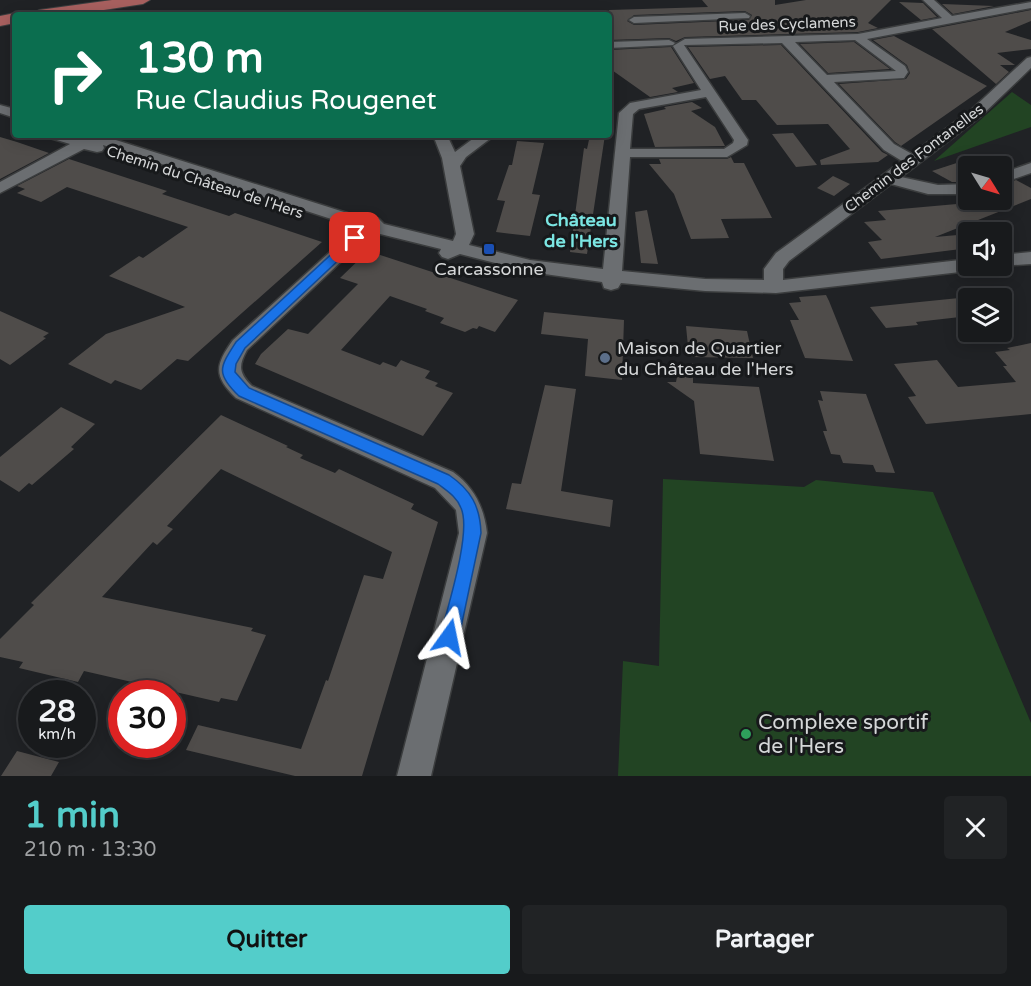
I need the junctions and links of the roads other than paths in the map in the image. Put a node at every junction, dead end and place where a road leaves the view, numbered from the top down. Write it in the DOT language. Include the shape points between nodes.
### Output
graph roads {
  1 [pos="143,0"];
  2 [pos="928,0"];
  3 [pos="1031,5"];
  4 [pos="94,11"];
  5 [pos="745,16"];
  6 [pos="661,19"];
  7 [pos="949,19"];
  8 [pos="634,20"];
  9 [pos="858,37"];
  10 [pos="786,40"];
  11 [pos="677,43"];
  12 [pos="612,45"];
  13 [pos="1028,69"];
  14 [pos="822,79"];
  15 [pos="709,92"];
  16 [pos="483,138"];
  17 [pos="87,139"];
  18 [pos="442,139"];
  19 [pos="472,145"];
  20 [pos="623,153"];
  21 [pos="912,160"];
  22 [pos="452,166"];
  23 [pos="1031,168"];
  24 [pos="1012,175"];
  25 [pos="890,178"];
  26 [pos="0,188"];
  27 [pos="958,189"];
  28 [pos="364,231"];
  29 [pos="448,248"];
  30 [pos="793,250"];
  31 [pos="1031,258"];
  32 [pos="1012,260"];
  33 [pos="958,266"];
  34 [pos="612,279"];
  35 [pos="799,285"];
  36 [pos="776,287"];
  37 [pos="414,776"];
  1 -- 4 [label="main road"];
  2 -- 7 [label="street"];
  3 -- 7 [label="street, Rue des Cyclamens"];
  5 -- 6 [label="street"];
  6 -- 8 [label="street"];
  6 -- 11 [label="street"];
  7 -- 9 [label="street, Rue des Cyclamens"];
  9 -- 10 [label="street, Rue des Cyclamens"];
  9 -- 14 [label="street" via="901,69 900,75"];
  10 -- 11 [label="street, Rue des Cyclamens"];
  10 -- 14 [label="street"];
  11 -- 12 [label="street, Rue des Cyclamens"];
  11 -- 15 [label="street"];
  13 -- 21 [label="street, Chemin des Fontanelles"];
  14 -- 21 [label="street" via="889,147"];
  15 -- 20 [label="street" via="629,109"];
  15 -- 20 [label="street" via="741,140 735,150"];
  16 -- 19 [label="street"];
  17 -- 26 [label="street"];
  17 -- 28 [label="street, Chemin du Château de l'Hers"];
  18 -- 19 [label="street" via="461,146"];
  18 -- 22 [label="street"];
  19 -- 22 [label="street"];
  20 -- 34 [label="street"];
  21 -- 25 [label="street, Chemin des Fontanelles"];
  22 -- 29 [label="street" via="465,234"];
  23 -- 24 [label="street"];
  25 -- 27 [label="street" via="911,186"];
  25 -- 30 [label="street, Chemin des Fontanelles"];
  28 -- 29 [label="street, Chemin du Château de l'Hers"];
  28 -- 37 [label="street" via="240,345 228,372 244,392 444,480 468,502 473,533"];
  29 -- 34 [label="street, Chemin du Château de l'Hers" via="524,274"];
  30 -- 35 [label="street" via="788,267"];
  30 -- 36 [label="street, Chemin des Fontanelles" via="773,265"];
  31 -- 32 [label="street"];
  33 -- 35 [label="street, Chemin du Château de l'Hers"];
  34 -- 36 [label="street, Chemin du Château de l'Hers"];
  35 -- 36 [label="street, Chemin du Château de l'Hers"];
}
